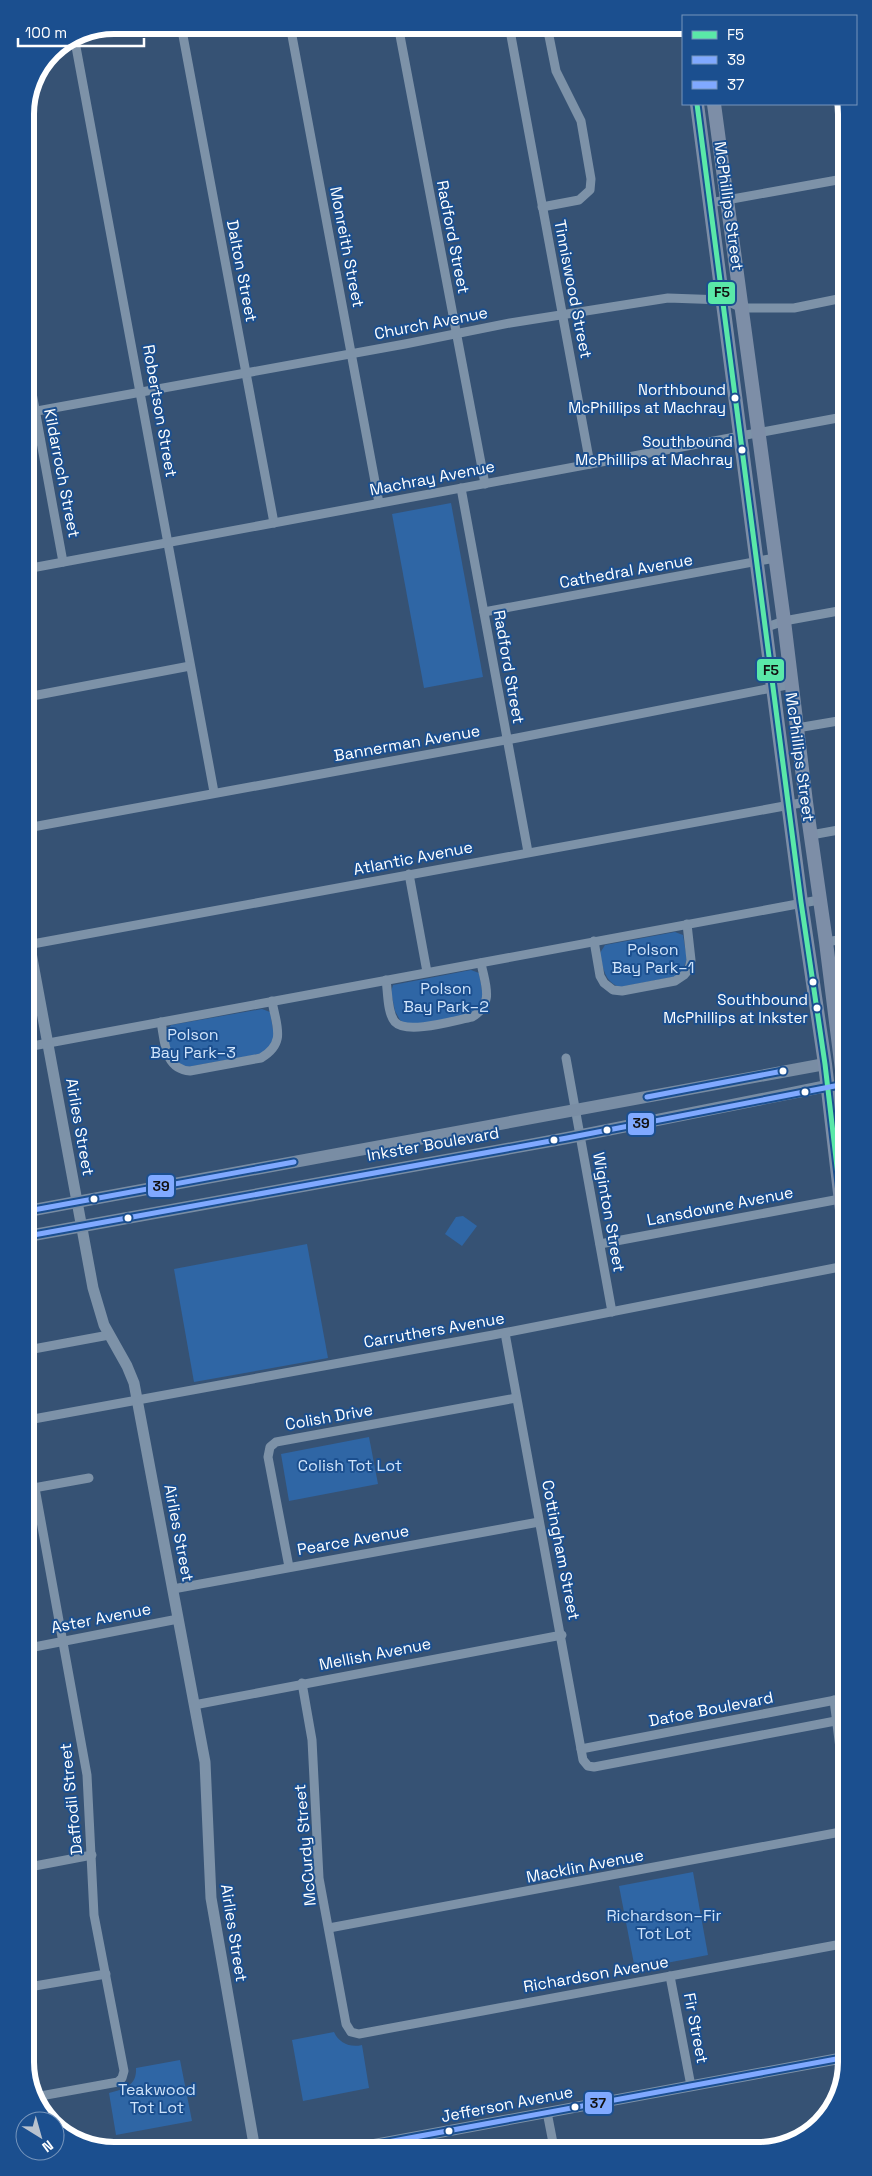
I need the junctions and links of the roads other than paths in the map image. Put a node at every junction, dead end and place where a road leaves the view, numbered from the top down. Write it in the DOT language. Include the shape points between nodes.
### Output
graph roads {
  1 [pos="183,34"];
  2 [pos="292,34"];
  3 [pos="400,34"];
  4 [pos="511,34"];
  5 [pos="548,34"];
  6 [pos="76,44"];
  7 [pos="697,105"];
  8 [pos="714,105"];
  9 [pos="838,180"];
  10 [pos="727,200"];
  11 [pos="710,203"];
  12 [pos="542,207"];
  13 [pos="838,299"];
  14 [pos="724,300"];
  15 [pos="742,308"];
  16 [pos="562,314"];
  17 [pos="456,333"];
  18 [pos="351,353"];
  19 [pos="246,373"];
  20 [pos="141,393"];
  21 [pos="34,411"];
  22 [pos="838,418"];
  23 [pos="34,426"];
  24 [pos="758,432"];
  25 [pos="742,435"];
  26 [pos="590,464"];
  27 [pos="484,484"];
  28 [pos="461,488"];
  29 [pos="379,503"];
  30 [pos="274,523"];
  31 [pos="168,543"];
  32 [pos="775,558"];
  33 [pos="63,562"];
  34 [pos="756,562"];
  35 [pos="34,567"];
  36 [pos="838,611"];
  37 [pos="484,612"];
  38 [pos="784,621"];
  39 [pos="764,628"];
  40 [pos="190,666"];
  41 [pos="792,684"];
  42 [pos="773,688"];
  43 [pos="34,695"];
  44 [pos="838,721"];
  45 [pos="797,728"];
  46 [pos="507,740"];
  47 [pos="214,792"];
  48 [pos="806,802"];
  49 [pos="789,804"];
  50 [pos="34,827"];
  51 [pos="838,830"];
  52 [pos="811,835"];
  53 [pos="528,852"];
  54 [pos="410,874"];
  55 [pos="819,900"];
  56 [pos="801,902"];
  57 [pos="687,924"];
  58 [pos="838,940"];
  59 [pos="594,941"];
  60 [pos="826,942"];
  61 [pos="34,944"];
  62 [pos="481,963"];
  63 [pos="427,972"];
  64 [pos="34,974"];
  65 [pos="386,980"];
  66 [pos="272,1001"];
  67 [pos="161,1022"];
  68 [pos="838,1027"];
  69 [pos="48,1043"];
  70 [pos="34,1046"];
  71 [pos="566,1058"];
  72 [pos="838,1063"];
  73 [pos="825,1064"];
  74 [pos="827,1086"];
  75 [pos="838,1087"];
  76 [pos="576,1111"];
  77 [pos="580,1135"];
  78 [pos="838,1163"];
  79 [pos="838,1199"];
  80 [pos="77,1201"];
  81 [pos="34,1210"];
  82 [pos="82,1226"];
  83 [pos="34,1235"];
  84 [pos="600,1244"];
  85 [pos="838,1267"];
  86 [pos="612,1312"];
  87 [pos="505,1333"];
  88 [pos="109,1335"];
  89 [pos="34,1349"];
  90 [pos="516,1398"];
  91 [pos="137,1400"];
  92 [pos="34,1419"];
  93 [pos="89,1478"];
  94 [pos="34,1488"];
  95 [pos="34,1498"];
  96 [pos="539,1522"];
  97 [pos="289,1567"];
  98 [pos="173,1589"];
  99 [pos="178,1619"];
  100 [pos="562,1635"];
  101 [pos="62,1641"];
  102 [pos="34,1647"];
  103 [pos="302,1683"];
  104 [pos="838,1699"];
  105 [pos="834,1700"];
  106 [pos="194,1704"];
  107 [pos="838,1710"];
  108 [pos="838,1721"];
  109 [pos="581,1748"];
  110 [pos="838,1833"];
  111 [pos="92,1855"];
  112 [pos="34,1866"];
  113 [pos="329,1928"];
  114 [pos="838,1945"];
  115 [pos="106,1974"];
  116 [pos="670,1976"];
  117 [pos="34,1986"];
  118 [pos="351,2032"];
  119 [pos="838,2059"];
  120 [pos="691,2086"];
  121 [pos="41,2096"];
  122 [pos="547,2112"];
  123 [pos="255,2142"];
  124 [pos="387,2142"];
  125 [pos="553,2142"];
  1 -- 19 [label="street, Dalton Street"];
  2 -- 18 [label="street, Monreith Street"];
  3 -- 17 [label="street, Radford Street"];
  4 -- 12 [label="street, Tinniswood Street"];
  5 -- 12 [label="street, Tinniswood Street" via="556,71 581,121 591,179 590,190 579,200"];
  6 -- 20 [label="street, Robertson Street"];
  7 -- 11 [label="main road, McPhillips Street"];
  8 -- 10 [label="main road, McPhillips Street"];
  9 -- 10 [label="street"];
  10 -- 11 [label="street"];
  10 -- 15 [label="main road, McPhillips Street"];
  11 -- 14 [label="main road, McPhillips Street"];
  12 -- 16 [label="street, Tinniswood Street"];
  13 -- 15 [label="street, Church Avenue" via="794,308"];
  14 -- 15 [label="street, Church Avenue"];
  14 -- 16 [label="street, Church Avenue" via="668,298"];
  14 -- 25 [label="main road, McPhillips Street"];
  15 -- 24 [label="main road, McPhillips Street"];
  16 -- 17 [label="street, Church Avenue"];
  16 -- 26 [label="street, Tinniswood Street"];
  17 -- 18 [label="street, Church Avenue"];
  17 -- 27 [label="street, Radford Street"];
  18 -- 19 [label="street, Church Avenue"];
  18 -- 29 [label="street, Monreith Street"];
  19 -- 20 [label="street, Church Avenue"];
  19 -- 30 [label="street, Dalton Street"];
  20 -- 21 [label="street, Church Avenue"];
  20 -- 31 [label="street, Robertson Street"];
  22 -- 24 [label="street, Machray Avenue"];
  23 -- 33 [label="street, Kildarroch Street"];
  24 -- 25 [label="street, Machray Avenue"];
  24 -- 32 [label="main road, McPhillips Street"];
  25 -- 26 [label="street, Machray Avenue"];
  25 -- 34 [label="main road, McPhillips Street"];
  26 -- 27 [label="street, Machray Avenue"];
  27 -- 28 [label="street, Machray Avenue"];
  28 -- 29 [label="street, Machray Avenue"];
  28 -- 37 [label="street, Radford Street"];
  29 -- 30 [label="street, Machray Avenue"];
  30 -- 31 [label="street, Machray Avenue"];
  31 -- 33 [label="street, Machray Avenue"];
  31 -- 40 [label="street, Robertson Street"];
  32 -- 34 [label="street, Cathedral Avenue"];
  32 -- 38 [label="main road, McPhillips Street"];
  33 -- 35 [label="street, Machray Avenue"];
  34 -- 37 [label="street, Cathedral Avenue"];
  34 -- 39 [label="main road, McPhillips Street"];
  36 -- 38 [label="street"];
  37 -- 46 [label="street, Radford Street"];
  38 -- 39 [label="street"];
  38 -- 41 [label="main road, McPhillips Street"];
  39 -- 42 [label="main road, McPhillips Street"];
  40 -- 43 [label="street"];
  40 -- 47 [label="street, Robertson Street"];
  41 -- 42 [label="street, Bannerman Avenue"];
  41 -- 45 [label="main road, McPhillips Street"];
  42 -- 46 [label="street, Bannerman Avenue"];
  42 -- 49 [label="main road, McPhillips Street"];
  44 -- 45 [label="street"];
  45 -- 48 [label="main road, McPhillips Street"];
  46 -- 47 [label="street, Bannerman Avenue"];
  46 -- 53 [label="street, Radford Street"];
  47 -- 50 [label="street, Bannerman Avenue"];
  48 -- 49 [label="street, Atlantic Avenue"];
  48 -- 52 [label="main road, McPhillips Street"];
  49 -- 53 [label="street, Atlantic Avenue"];
  49 -- 56 [label="main road, McPhillips Street"];
  51 -- 52 [label="street"];
  52 -- 55 [label="main road, McPhillips Street"];
  53 -- 54 [label="street, Atlantic Avenue"];
  54 -- 61 [label="street, Atlantic Avenue"];
  54 -- 63 [label="street"];
  55 -- 56 [label="street"];
  55 -- 60 [label="main road, McPhillips Street"];
  56 -- 57 [label="street"];
  56 -- 73 [label="main road, McPhillips Street"];
  57 -- 59 [label="street"];
  57 -- 59 [label="street" via="690,969 675,981 613,990 600,976"];
  58 -- 60 [label="street"];
  59 -- 62 [label="street"];
  60 -- 68 [label="main road, McPhillips Street"];
  62 -- 63 [label="street"];
  62 -- 65 [label="street" via="488,998 481,1012 472,1018 403,1028 391,1015"];
  63 -- 65 [label="street"];
  64 -- 69 [label="street, Airlies Street"];
  65 -- 66 [label="street"];
  66 -- 67 [label="street"];
  66 -- 67 [label="street" via="279,1038 271,1052 261,1058 180,1070 169,1059"];
  67 -- 69 [label="street"];
  69 -- 70 [label="street"];
  69 -- 80 [label="street, Airlies Street"];
  71 -- 76 [label="street, Wiginton Street"];
  72 -- 73 [label="main road, Inkster Boulevard"];
  73 -- 74 [label="main road, McPhillips Street"];
  73 -- 76 [label="main road, Inkster Boulevard"];
  74 -- 75 [label="main road, Inkster Boulevard"];
  74 -- 77 [label="main road, Inkster Boulevard"];
  74 -- 78 [label="main road, McPhillips Street"];
  76 -- 77 [label="street, Wiginton Street"];
  76 -- 80 [label="main road, Inkster Boulevard"];
  77 -- 82 [label="main road, Inkster Boulevard"];
  77 -- 84 [label="street, Wiginton Street"];
  79 -- 84 [label="street, Lansdowne Avenue"];
  80 -- 81 [label="main road, Inkster Boulevard"];
  80 -- 82 [label="street, Airlies Street"];
  82 -- 83 [label="main road, Inkster Boulevard"];
  82 -- 88 [label="street, Airlies Street" via="93,1288"];
  84 -- 86 [label="street, Wiginton Street"];
  85 -- 86 [label="street, Carruthers Avenue"];
  86 -- 87 [label="street, Carruthers Avenue"];
  87 -- 90 [label="street, Cottingham Street"];
  87 -- 91 [label="street, Carruthers Avenue"];
  88 -- 89 [label="street"];
  88 -- 91 [label="street, Airlies Street" via="127,1366"];
  90 -- 96 [label="street, Cottingham Street"];
  90 -- 97 [label="street, Colish Drive" via="276,1442 270,1447 268,1457"];
  91 -- 92 [label="street, Carruthers Avenue"];
  91 -- 98 [label="street, Airlies Street"];
  93 -- 94 [label="street"];
  95 -- 101 [label="street, Daffodil Street"];
  96 -- 97 [label="street, Pearce Avenue"];
  96 -- 100 [label="street, Cottingham Street"];
  97 -- 98 [label="street, Pearce Avenue"];
  98 -- 99 [label="street, Airlies Street"];
  99 -- 101 [label="street, Aster Avenue"];
  99 -- 106 [label="street, Airlies Street"];
  100 -- 103 [label="street, Mellish Avenue"];
  100 -- 109 [label="street, Cottingham Street"];
  101 -- 102 [label="street, Aster Avenue"];
  101 -- 111 [label="street, Daffodil Street" via="87,1775"];
  103 -- 106 [label="street, Mellish Avenue"];
  103 -- 113 [label="street, McCurdy Street" via="312,1740 319,1878"];
  104 -- 105 [label="street, Dafoe Boulevard"];
  105 -- 107 [label="street"];
  105 -- 109 [label="street, Dafoe Boulevard"];
  106 -- 123 [label="street, Airlies Street" via="204,1762 211,1898"];
  108 -- 109 [label="street, Cottingham Street" via="594,1767 583,1760"];
  110 -- 113 [label="street, Macklin Avenue"];
  111 -- 112 [label="street"];
  111 -- 115 [label="street, Daffodil Street" via="94,1915"];
  113 -- 118 [label="street, McCurdy Street" via="346,2024"];
  114 -- 116 [label="street, Richardson Avenue"];
  115 -- 117 [label="street"];
  115 -- 121 [label="street, Daffodil Street" via="124,2071 122,2078 113,2083"];
  116 -- 118 [label="street, Richardson Avenue" via="359,2034"];
  116 -- 120 [label="street, Fir Street"];
  119 -- 120 [label="street, Jefferson Avenue"];
  120 -- 122 [label="street, Jefferson Avenue"];
  122 -- 124 [label="street, Jefferson Avenue"];
  122 -- 125 [label="street"];
}
